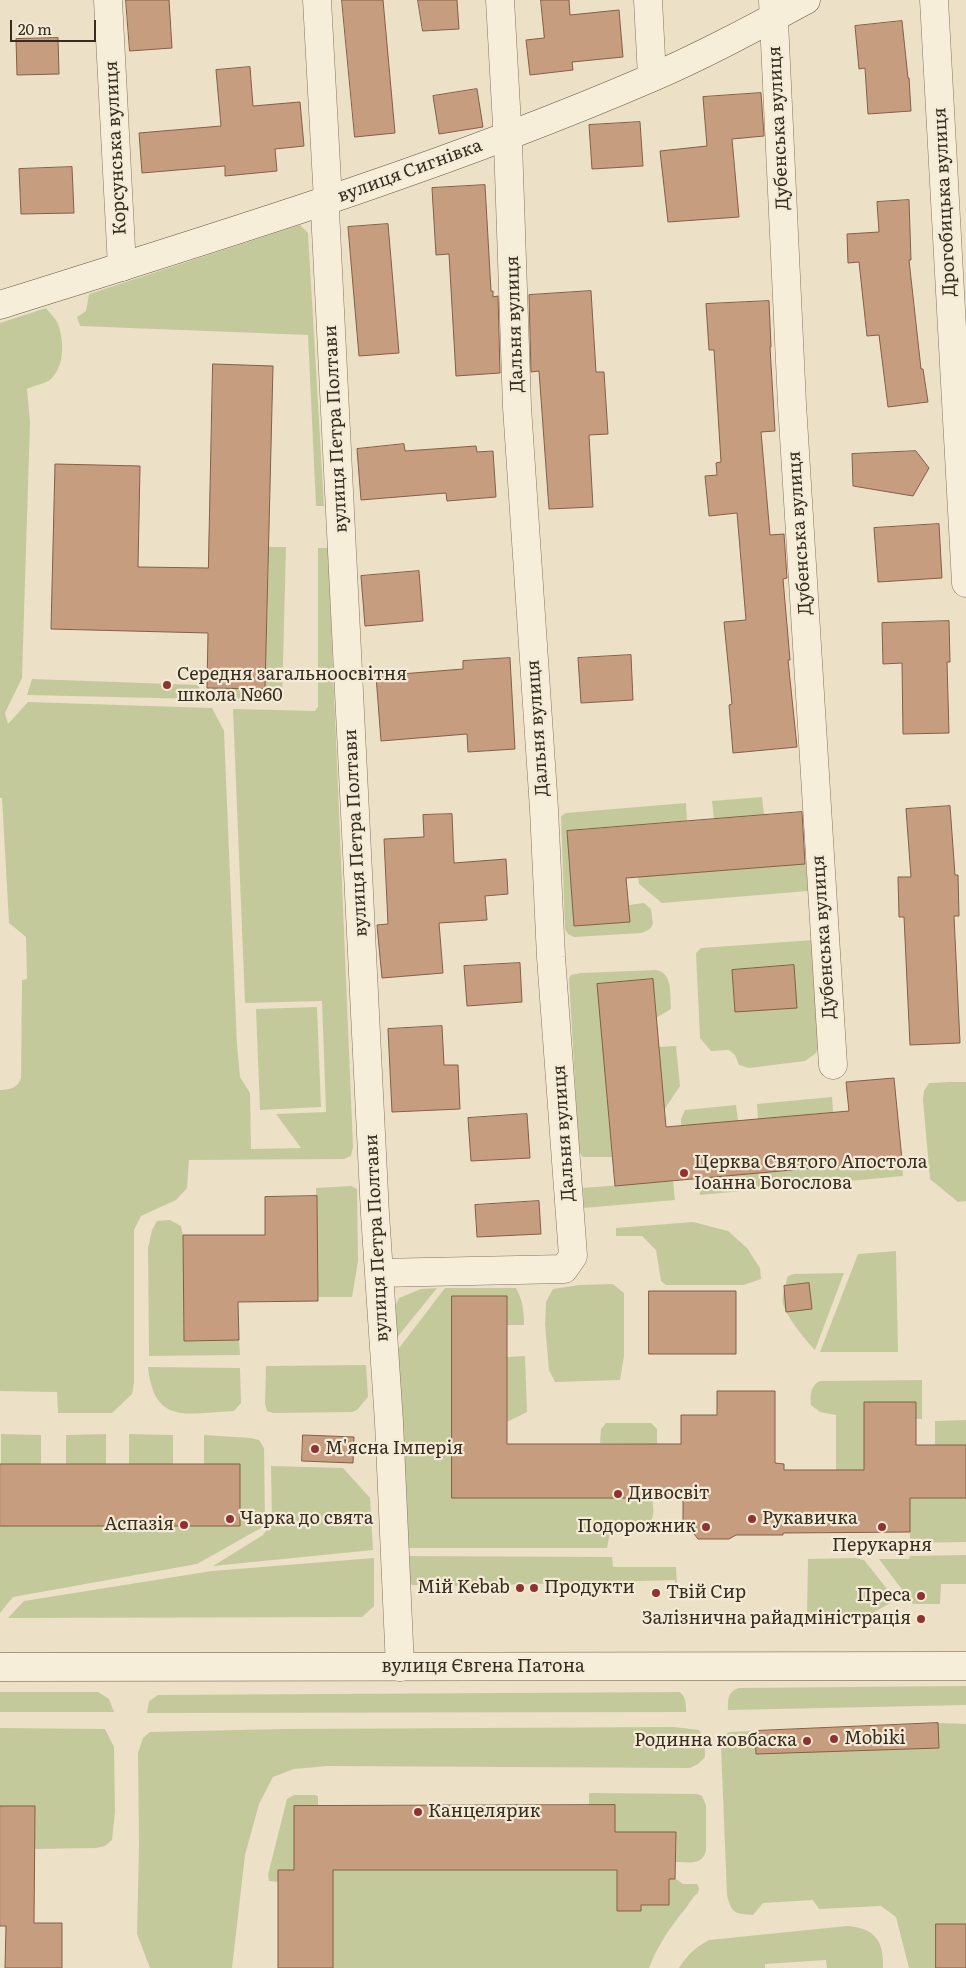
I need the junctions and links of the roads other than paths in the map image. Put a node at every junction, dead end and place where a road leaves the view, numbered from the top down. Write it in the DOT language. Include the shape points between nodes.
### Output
graph roads {
  1 [pos="108,0"];
  2 [pos="317,0"];
  3 [pos="500,0"];
  4 [pos="648,0"];
  5 [pos="806,0"];
  6 [pos="934,0"];
  7 [pos="774,9"];
  8 [pos="652,77"];
  9 [pos="508,135"];
  10 [pos="328,200"];
  11 [pos="122,267"];
  12 [pos="0,305"];
  13 [pos="966,583"];
  14 [pos="833,1066"];
  15 [pos="379,1273"];
  16 [pos="966,1666"];
  17 [pos="0,1667"];
  18 [pos="400,1667"];
  1 -- 11 [label="street, Корсунська вулиця"];
  2 -- 10 [label="street, вулиця Петра Полтави"];
  3 -- 9 [label="street, Дальня вулиця"];
  4 -- 8 [label="street"];
  5 -- 7 [label="street, вулиця Сигнівка"];
  6 -- 13 [label="street, Дрогобицька вулиця"];
  7 -- 8 [label="street, вулиця Сигнівка"];
  7 -- 14 [label="street, Дубенська вулиця" via="792,404"];
  8 -- 9 [label="street, вулиця Сигнівка"];
  9 -- 10 [label="street, вулиця Сигнівка"];
  9 -- 15 [label="street, Дальня вулиця" via="517,407 573,1256 564,1269"];
  10 -- 11 [label="street, вулиця Сигнівка"];
  10 -- 15 [label="street, вулиця Петра Полтави" via="325,210"];
  11 -- 12 [label="street, вулиця Сигнівка"];
  15 -- 18 [label="street, вулиця Петра Полтави"];
  16 -- 18 [label="street, вулиця Євгена Патона"];
  17 -- 18 [label="street, вулиця Євгена Патона"];
}
